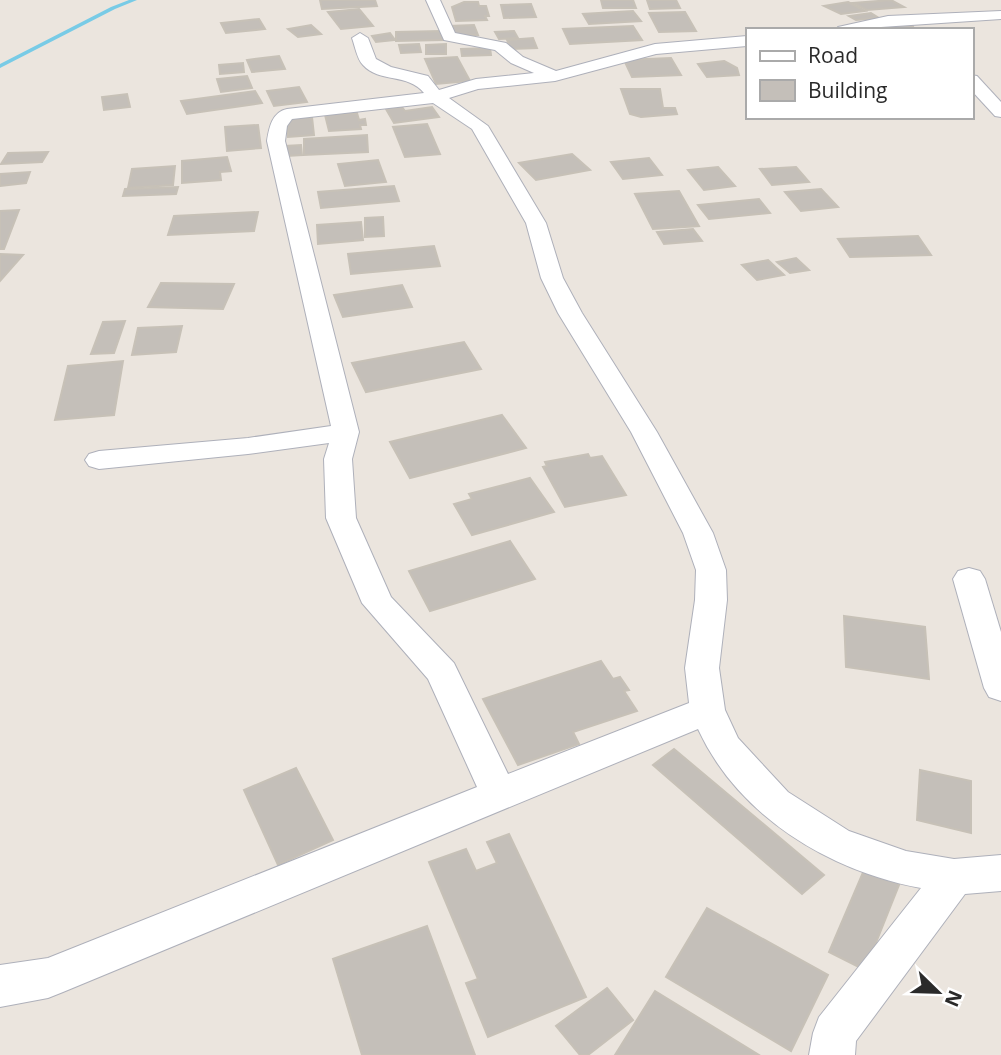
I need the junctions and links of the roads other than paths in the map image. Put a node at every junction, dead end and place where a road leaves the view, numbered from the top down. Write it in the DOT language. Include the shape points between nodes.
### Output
graph roads {
  1 [pos="433,0"];
  2 [pos="911,4"];
  3 [pos="1001,15"];
  4 [pos="939,24"];
  5 [pos="851,28"];
  6 [pos="360,37"];
  7 [pos="746,41"];
  8 [pos="555,76"];
  9 [pos="973,82"];
  10 [pos="436,97"];
  11 [pos="1001,112"];
  12 [pos="346,432"];
  13 [pos="99,460"];
  14 [pos="969,579"];
  15 [pos="1001,688"];
  16 [pos="707,710"];
  17 [pos="499,794"];
  18 [pos="1001,873"];
  19 [pos="954,877"];
  20 [pos="0,986"];
  21 [pos="832,1055"];
  1 -- 8 [label="street" via="449,37 500,46 517,60"];
  2 -- 4 [label="street"];
  3 -- 4 [label="street"];
  4 -- 5 [label="street" via="878,21"];
  6 -- 10 [label="street" via="369,62 422,80"];
  7 -- 8 [label="street" via="655,49"];
  8 -- 10 [label="street" via="476,84"];
  9 -- 11 [label="street"];
  10 -- 12 [label="street" via="287,114 278,125 276,141"];
  10 -- 16 [label="street" via="479,126 536,223 552,278 570,313 644,432 698,533 711,570 702,667"];
  12 -- 13 [label="street"];
  12 -- 17 [label="street" via="338,459 341,518 378,603 442,672"];
  14 -- 15 [label="street"];
  16 -- 17 [label="street"];
  16 -- 19 [label="street" via="725,748 775,803 795,817 836,844 906,869"];
  17 -- 20 [label="street" via="48,978"];
  18 -- 19 [label="street"];
  19 -- 21 [label="street" via="835,1033"];
}
